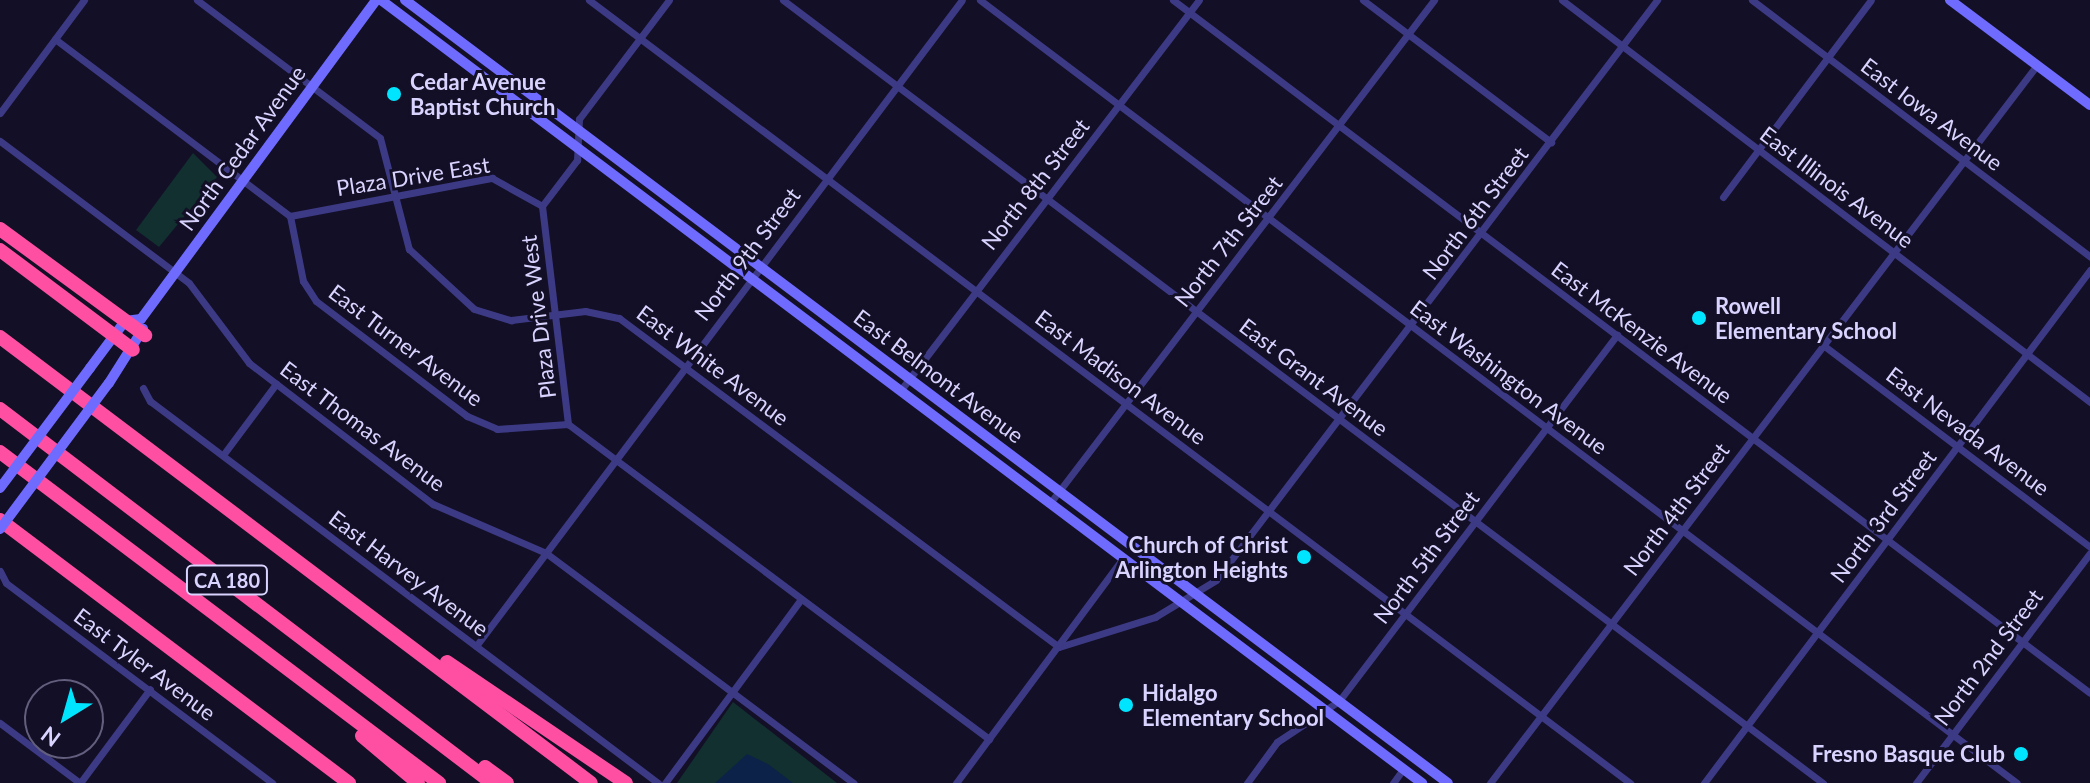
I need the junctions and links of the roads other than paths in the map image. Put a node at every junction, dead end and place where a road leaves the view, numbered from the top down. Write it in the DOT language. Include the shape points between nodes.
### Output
graph roads {
  1 [pos="84,0"];
  2 [pos="197,0"];
  3 [pos="379,0"];
  4 [pos="405,0"];
  5 [pos="589,0"];
  6 [pos="669,0"];
  7 [pos="783,0"];
  8 [pos="962,0"];
  9 [pos="980,0"];
  10 [pos="1173,0"];
  11 [pos="1199,0"];
  12 [pos="1363,0"];
  13 [pos="1434,0"];
  14 [pos="1562,0"];
  15 [pos="1657,0"];
  16 [pos="1752,0"];
  17 [pos="1871,0"];
  18 [pos="1950,0"];
  19 [pos="1190,12"];
  20 [pos="1407,34"];
  21 [pos="55,39"];
  22 [pos="641,39"];
  23 [pos="1623,46"];
  24 [pos="1829,59"];
  25 [pos="2037,65"];
  26 [pos="897,86"];
  27 [pos="312,87"];
  28 [pos="1119,105"];
  29 [pos="2090,105"];
  30 [pos="0,113"];
  31 [pos="1339,125"];
  32 [pos="579,129"];
  33 [pos="0,141"];
  34 [pos="1551,142"];
  35 [pos="1759,149"];
  36 [pos="578,150"];
  37 [pos="1964,160"];
  38 [pos="243,179"];
  39 [pos="827,179"];
  40 [pos="398,195"];
  41 [pos="1723,197"];
  42 [pos="1047,199"];
  43 [pos="542,206"];
  44 [pos="290,216"];
  45 [pos="1269,218"];
  46 [pos="0,229"];
  47 [pos="1483,234"];
  48 [pos="0,250"];
  49 [pos="1894,253"];
  50 [pos="2090,257"];
  51 [pos="760,267"];
  52 [pos="2090,270"];
  53 [pos="175,273"];
  54 [pos="751,279"];
  55 [pos="976,291"];
  56 [pos="1196,311"];
  57 [pos="557,315"];
  58 [pos="141,319"];
  59 [pos="125,321"];
  60 [pos="1411,326"];
  61 [pos="145,335"];
  62 [pos="1617,335"];
  63 [pos="114,336"];
  64 [pos="0,337"];
  65 [pos="1823,345"];
  66 [pos="133,350"];
  67 [pos="2026,355"];
  68 [pos="686,365"];
  69 [pos="910,379"];
  70 [pos="276,384"];
  71 [pos="143,388"];
  72 [pos="900,391"];
  73 [pos="0,398"];
  74 [pos="1124,402"];
  75 [pos="2090,402"];
  76 [pos="0,409"];
  77 [pos="1339,418"];
  78 [pos="568,424"];
  79 [pos="1546,428"];
  80 [pos="1753,438"];
  81 [pos="1958,447"];
  82 [pos="0,454"];
  83 [pos="223,455"];
  84 [pos="615,459"];
  85 [pos="72,463"];
  86 [pos="0,488"];
  87 [pos="1059,491"];
  88 [pos="1050,503"];
  89 [pos="1267,510"];
  90 [pos="0,520"];
  91 [pos="1475,521"];
  92 [pos="0,529"];
  93 [pos="1682,530"];
  94 [pos="1887,540"];
  95 [pos="2090,547"];
  96 [pos="546,553"];
  97 [pos="2090,553"];
  98 [pos="1123,558"];
  99 [pos="0,571"];
  100 [pos="1199,596"];
  101 [pos="801,599"];
  102 [pos="1184,604"];
  103 [pos="1405,614"];
  104 [pos="383,622"];
  105 [pos="1611,624"];
  106 [pos="236,630"];
  107 [pos="1817,632"];
  108 [pos="2022,642"];
  109 [pos="476,646"];
  110 [pos="1059,647"];
  111 [pos="204,673"];
  112 [pos="150,689"];
  113 [pos="732,693"];
  114 [pos="2090,693"];
  115 [pos="382,696"];
  116 [pos="1339,701"];
  117 [pos="1323,710"];
  118 [pos="1541,716"];
  119 [pos="0,723"];
  120 [pos="1747,726"];
  121 [pos="1952,734"];
  122 [pos="989,739"];
  123 [pos="1403,769"];
  124 [pos="80,783"];
  125 [pos="272,783"];
  126 [pos="335,783"];
  127 [pos="349,783"];
  128 [pos="418,783"];
  129 [pos="439,783"];
  130 [pos="492,783"];
  131 [pos="507,783"];
  132 [pos="591,783"];
  133 [pos="626,783"];
  134 [pos="658,783"];
  135 [pos="665,783"];
  136 [pos="853,783"];
  137 [pos="956,783"];
  138 [pos="1247,783"];
  139 [pos="1393,783"];
  140 [pos="1422,783"];
  141 [pos="1448,783"];
  142 [pos="1490,783"];
  143 [pos="1630,783"];
  144 [pos="1704,783"];
  145 [pos="1823,783"];
  146 [pos="1916,783"];
  147 [pos="2017,783"];
  1 -- 21 [label="street"];
  2 -- 27 [label="street, East White Avenue"];
  3 -- 27 [label="main road, North Cedar Avenue"];
  3 -- 36 [label="main road, East Belmont Avenue"];
  4 -- 32 [label="main road, East Belmont Avenue"];
  5 -- 22 [label="street, East Madison Avenue"];
  6 -- 22 [label="street"];
  7 -- 26 [label="street, East Grant Avenue"];
  8 -- 26 [label="street, North 9th Street"];
  9 -- 28 [label="street, East Washington Avenue"];
  10 -- 19 [label="street, East McKenzie Avenue"];
  11 -- 19 [label="street, North 8th Street"];
  12 -- 20 [label="street"];
  13 -- 20 [label="street, North 7th Street"];
  14 -- 23 [label="street, East Illinois Avenue"];
  15 -- 23 [label="street, North 6th Street"];
  16 -- 24 [label="street, East Iowa Avenue"];
  17 -- 24 [label="street"];
  18 -- 25 [label="main road"];
  19 -- 28 [label="street, North 8th Street"];
  19 -- 31 [label="street, East McKenzie Avenue"];
  20 -- 31 [label="street, North 7th Street"];
  20 -- 34 [label="street"];
  21 -- 30 [label="street"];
  21 -- 38 [label="street"];
  22 -- 32 [label="street"];
  22 -- 39 [label="street, East Madison Avenue"];
  23 -- 34 [label="street, North 6th Street"];
  23 -- 35 [label="street, East Illinois Avenue"];
  24 -- 35 [label="street"];
  24 -- 37 [label="street, East Iowa Avenue"];
  25 -- 29 [label="main road"];
  25 -- 37 [label="street, North 4th Street"];
  26 -- 39 [label="street, North 9th Street"];
  26 -- 42 [label="street, East Grant Avenue"];
  27 -- 38 [label="main road, North Cedar Avenue"];
  27 -- 40 [label="street, East White Avenue" via="380,138"];
  28 -- 42 [label="street, North 8th Street"];
  28 -- 45 [label="street, East Washington Avenue"];
  31 -- 45 [label="street, North 7th Street"];
  31 -- 47 [label="street, East McKenzie Avenue"];
  32 -- 36 [label="street"];
  32 -- 51 [label="main road, East Belmont Avenue"];
  33 -- 53 [label="street, East Thomas Avenue"];
  34 -- 47 [label="street, North 6th Street"];
  35 -- 41 [label="street"];
  35 -- 49 [label="street, East Illinois Avenue"];
  36 -- 43 [label="street"];
  36 -- 54 [label="main road, East Belmont Avenue"];
  37 -- 49 [label="street, North 4th Street"];
  37 -- 50 [label="street, East Iowa Avenue"];
  38 -- 44 [label="street"];
  38 -- 53 [label="main road, North Cedar Avenue"];
  39 -- 51 [label="street, North 9th Street"];
  39 -- 55 [label="street, East Madison Avenue"];
  40 -- 43 [label="street, Plaza Drive East" via="492,178"];
  40 -- 44 [label="street, Plaza Drive East"];
  40 -- 57 [label="street, East White Avenue" via="416,261 474,309 511,320"];
  42 -- 55 [label="street, North 8th Street"];
  42 -- 56 [label="street, East Grant Avenue"];
  43 -- 57 [label="street, Plaza Drive West"];
  44 -- 78 [label="street, East Turner Avenue" via="303,281 316,301 467,416 497,429"];
  45 -- 56 [label="street, North 7th Street"];
  45 -- 60 [label="street, East Washington Avenue"];
  46 -- 59 [label="highway"];
  47 -- 60 [label="street, North 6th Street"];
  47 -- 62 [label="street, East McKenzie Avenue"];
  48 -- 63 [label="highway"];
  49 -- 65 [label="street, North 4th Street"];
  49 -- 67 [label="street, East Illinois Avenue"];
  51 -- 54 [label="street, North 9th Street"];
  51 -- 69 [label="main road, East Belmont Avenue"];
  52 -- 67 [label="street, North 3rd Street"];
  53 -- 58 [label="main road, North Cedar Avenue"];
  53 -- 70 [label="street, East Thomas Avenue" via="201,295 249,363"];
  54 -- 68 [label="street, North 9th Street"];
  54 -- 72 [label="main road, East Belmont Avenue"];
  55 -- 69 [label="street, North 8th Street"];
  55 -- 74 [label="street, East Madison Avenue"];
  56 -- 74 [label="street, North 7th Street"];
  56 -- 77 [label="street, East Grant Avenue"];
  57 -- 68 [label="street, East White Avenue" via="609,314"];
  57 -- 78 [label="street, Plaza Drive West"];
  58 -- 59 [label="main road"];
  58 -- 61 [label="main road"];
  59 -- 61 [label="highway"];
  59 -- 63 [label="main road"];
  60 -- 77 [label="street, North 6th Street"];
  60 -- 79 [label="street, East Washington Avenue"];
  61 -- 66 [label="main road"];
  62 -- 79 [label="street, North 5th Street"];
  62 -- 80 [label="street, East McKenzie Avenue"];
  63 -- 66 [label="highway"];
  63 -- 86 [label="main road, bridge"];
  64 -- 104 [label="highway"];
  65 -- 80 [label="street, North 4th Street"];
  65 -- 81 [label="street, East Nevada Avenue"];
  66 -- 92 [label="main road, bridge"];
  67 -- 75 [label="street, East Illinois Avenue"];
  67 -- 81 [label="street, North 3rd Street"];
  68 -- 84 [label="street, North 9th Street"];
  68 -- 110 [label="street, East White Avenue"];
  69 -- 72 [label="street, North 8th Street"];
  69 -- 87 [label="main road, East Belmont Avenue"];
  70 -- 83 [label="street"];
  70 -- 96 [label="street, East Thomas Avenue" via="433,504"];
  71 -- 83 [label="street, East Harvey Avenue"];
  72 -- 88 [label="main road, East Belmont Avenue"];
  73 -- 85 [label="highway"];
  74 -- 87 [label="street, North 7th Street"];
  74 -- 89 [label="street, East Madison Avenue"];
  76 -- 85 [label="highway, CA 180"];
  77 -- 89 [label="street, North 6th Street"];
  77 -- 91 [label="street, East Grant Avenue"];
  78 -- 84 [label="street"];
  79 -- 91 [label="street, North 5th Street"];
  79 -- 93 [label="street, East Washington Avenue"];
  80 -- 93 [label="street, North 4th Street"];
  80 -- 94 [label="street, East McKenzie Avenue"];
  81 -- 94 [label="street, North 3rd Street"];
  81 -- 95 [label="street, East Nevada Avenue"];
  82 -- 106 [label="highway, CA 180"];
  83 -- 109 [label="street, East Harvey Avenue"];
  84 -- 96 [label="street, North 9th Street"];
  84 -- 101 [label="street"];
  85 -- 115 [label="highway, CA 180"];
  87 -- 88 [label="street, North 7th Street"];
  87 -- 100 [label="main road, East Belmont Avenue"];
  88 -- 98 [label="main road, East Belmont Avenue"];
  89 -- 100 [label="street, North 6th Street"];
  89 -- 103 [label="street, East Madison Avenue"];
  90 -- 111 [label="highway"];
  91 -- 103 [label="street, North 5th Street"];
  91 -- 105 [label="street, East Grant Avenue"];
  93 -- 105 [label="street, North 4th Street"];
  93 -- 107 [label="street, East Washington Avenue"];
  94 -- 107 [label="street, North 3rd Street"];
  94 -- 108 [label="street, East McKenzie Avenue"];
  96 -- 109 [label="street, North 9th Street"];
  96 -- 113 [label="street, East Thomas Avenue"];
  97 -- 108 [label="street, North 2nd Street"];
  98 -- 102 [label="main road, East Belmont Avenue"];
  98 -- 110 [label="street"];
  99 -- 112 [label="street, East Tyler Avenue"];
  100 -- 102 [label="street"];
  100 -- 116 [label="main road, East Belmont Avenue"];
  101 -- 113 [label="street"];
  101 -- 122 [label="street"];
  102 -- 110 [label="street"];
  102 -- 117 [label="main road, East Belmont Avenue"];
  103 -- 116 [label="street, North 5th Street"];
  103 -- 118 [label="street, East Madison Avenue"];
  104 -- 132 [label="highway"];
  104 -- 133 [label="highway"];
  105 -- 118 [label="street, North 4th Street"];
  105 -- 120 [label="street, East Grant Avenue"];
  106 -- 128 [label="highway"];
  106 -- 129 [label="highway, CA 180"];
  107 -- 120 [label="street, North 3rd Street"];
  107 -- 121 [label="street, East Washington Avenue"];
  108 -- 114 [label="street, East McKenzie Avenue"];
  108 -- 121 [label="street, North 2nd Street"];
  109 -- 134 [label="street, East Harvey Avenue"];
  110 -- 122 [label="street"];
  111 -- 126 [label="highway"];
  111 -- 127 [label="highway"];
  112 -- 124 [label="street"];
  112 -- 125 [label="street, East Tyler Avenue"];
  113 -- 135 [label="street"];
  113 -- 136 [label="street, East Thomas Avenue"];
  115 -- 130 [label="highway, CA 180"];
  115 -- 131 [label="highway"];
  116 -- 117 [label="street, North 5th Street"];
  116 -- 141 [label="main road, East Belmont Avenue"];
  117 -- 123 [label="main road, East Belmont Avenue"];
  117 -- 138 [label="street, North 5th Street" via="1277,742"];
  118 -- 142 [label="street, North 4th Street"];
  118 -- 143 [label="street, East Madison Avenue"];
  119 -- 124 [label="street"];
  120 -- 144 [label="street, North 3rd Street"];
  120 -- 145 [label="street, East Grant Avenue"];
  121 -- 146 [label="street, North 2nd Street"];
  121 -- 147 [label="street, East Washington Avenue"];
  122 -- 137 [label="street"];
  123 -- 139 [label="street"];
  123 -- 140 [label="main road, East Belmont Avenue"];
}
